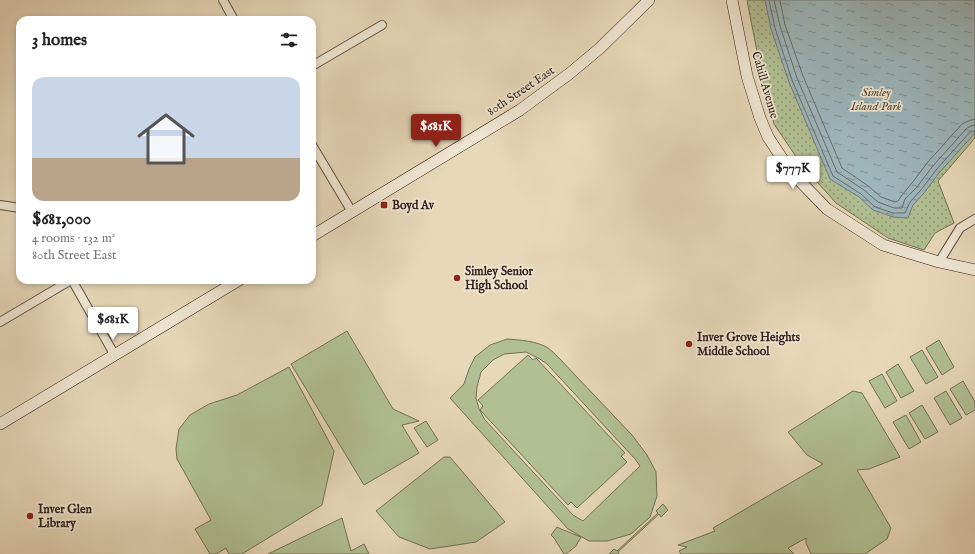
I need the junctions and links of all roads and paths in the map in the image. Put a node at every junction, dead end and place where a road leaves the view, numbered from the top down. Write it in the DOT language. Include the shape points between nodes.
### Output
graph roads {
  1 [pos="223,0"];
  2 [pos="649,0"];
  3 [pos="732,0"];
  4 [pos="232,16"];
  5 [pos="382,25"];
  6 [pos="316,64"];
  7 [pos="316,152"];
  8 [pos="0,204"];
  9 [pos="16,207"];
  10 [pos="352,212"];
  11 [pos="975,219"];
  12 [pos="316,234"];
  13 [pos="940,262"];
  14 [pos="975,270"];
  15 [pos="65,284"];
  16 [pos="74,284"];
  17 [pos="231,284"];
  18 [pos="0,322"];
  19 [pos="114,354"];
  20 [pos="0,424"];
  1 -- 4 [label="street"];
  2 -- 10 [label="street, 80th Street East" via="570,74 526,106"];
  3 -- 13 [label="street, Cahill Avenue" via="747,76 760,118 768,137 791,172 827,209 883,245"];
  5 -- 6 [label="street"];
  7 -- 10 [label="street"];
  8 -- 9 [label="street"];
  10 -- 12 [label="street, 80th Street East"];
  11 -- 13 [label="street" via="960,228"];
  13 -- 14 [label="street, Cahill Avenue"];
  15 -- 18 [label="street"];
  16 -- 19 [label="street"];
  17 -- 19 [label="street"];
  19 -- 20 [label="street"];
}
